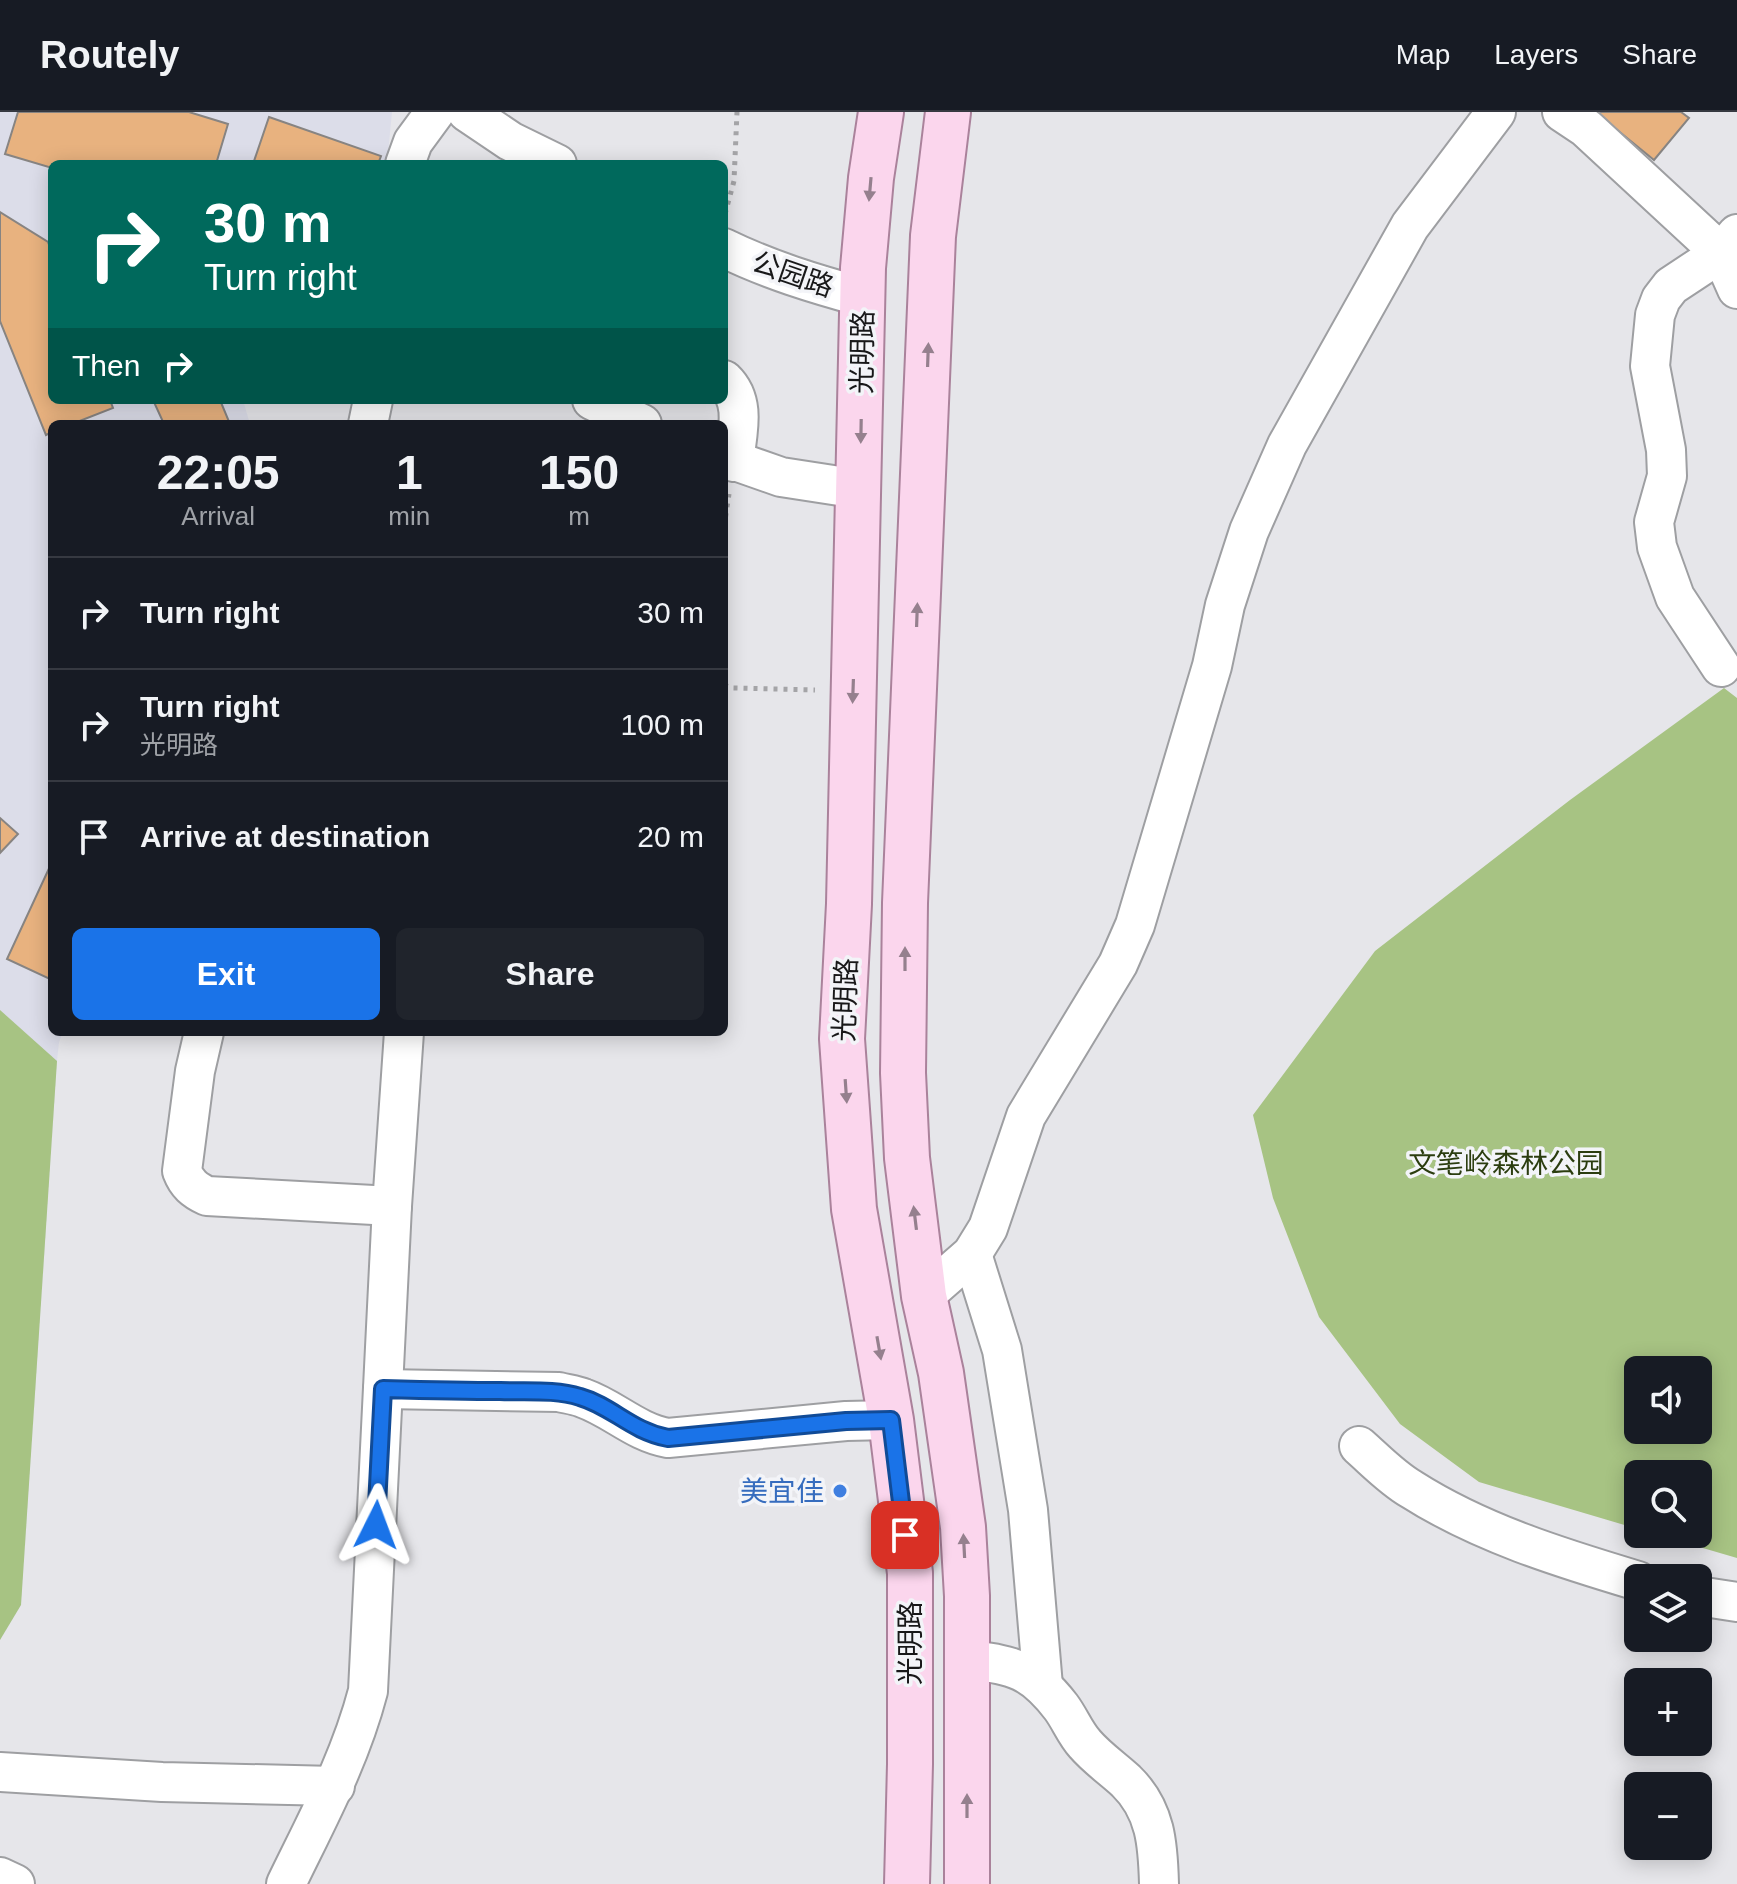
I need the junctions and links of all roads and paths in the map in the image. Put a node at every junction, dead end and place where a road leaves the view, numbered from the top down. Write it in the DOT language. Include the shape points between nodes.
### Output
graph roads {
  1 [pos="435,112"];
  2 [pos="467,112"];
  3 [pos="737,112"];
  4 [pos="881,112"];
  5 [pos="948,112"];
  6 [pos="1496,112"];
  7 [pos="1562,112"];
  8 [pos="406,160"];
  9 [pos="549,160"];
  10 [pos="728,202"];
  11 [pos="1729,244"];
  12 [pos="728,250"];
  13 [pos="1737,289"];
  14 [pos="863,297"];
  15 [pos="728,385"];
  16 [pos="600,404"];
  17 [pos="634,420"];
  18 [pos="729,460"];
  19 [pos="859,489"];
  20 [pos="1721,667"];
  21 [pos="728,685"];
  22 [pos="853,690"];
  23 [pos="203,1036"];
  24 [pos="404,1036"];
  25 [pos="392,1206"];
  26 [pos="972,1254"];
  27 [pos="924,1296"];
  28 [pos="383,1389"];
  29 [pos="891,1420"];
  30 [pos="1359,1446"];
  31 [pos="1624,1577"];
  32 [pos="1712,1598"];
  33 [pos="1737,1602"];
  34 [pos="966,1659"];
  35 [pos="1043,1686"];
  36 [pos="0,1772"];
  37 [pos="335,1786"];
  38 [pos="0,1877"];
  39 [pos="15,1884"];
  40 [pos="286,1884"];
  41 [pos="907,1884"];
  42 [pos="967,1884"];
  43 [pos="1159,1884"];
  1 -- 8 [label="street"];
  2 -- 9 [label="street"];
  3 -- 10 [label="path"];
  4 -- 14 [label="main road, 光明路, one-way"];
  27 -- 5 [label="main road, 光明路, one-way" via="903,1073 905,903 933,236"];
  6 -- 26 [label="street" via="1410,226 1287,445 1249,531 1225,605 1212,666 1135,925 1118,964 1031,1107 988,1228"];
  7 -- 11 [label="street"];
  11 -- 13 [label="street"];
  11 -- 20 [label="street" via="1661,299 1650,366 1666,450 1667,476 1654,522 1657,547 1675,597"];
  12 -- 14 [label="street, 公园路" via="796,278"];
  14 -- 19 [label="main road, 光明路, one-way"];
  15 -- 18 [label="street" via="739,411"];
  16 -- 17 [label="street"];
  18 -- 19 [label="street" via="808,483"];
  19 -- 22 [label="main road, 光明路"];
  21 -- 22 [label="path"];
  22 -- 29 [label="main road, 光明路, one-way" via="842,1039 854,1209"];
  23 -- 25 [label="street" via="182,1171 195,1190 207,1196"];
  24 -- 25 [label="street"];
  25 -- 28 [label="street"];
  26 -- 27 [label="street"];
  26 -- 35 [label="street" via="1002,1350 1028,1510"];
  34 -- 27 [label="main road, 光明路, one-way" via="967,1596 956,1470"];
  28 -- 29 [label="street" via="559,1392 668,1438"];
  28 -- 37 [label="street" via="368,1691"];
  29 -- 41 [label="main road, 光明路" via="910,1573"];
  30 -- 31 [label="street" via="1409,1488 1461,1517"];
  32 -- 33 [label="street"];
  34 -- 35 [label="street" via="1014,1666"];
  42 -- 34 [label="main road, 光明路, one-way"];
  35 -- 43 [label="street" via="1083,1743 1147,1807 1157,1843"];
  36 -- 37 [label="street"];
  37 -- 40 [label="street"];
  38 -- 39 [label="street"];
}
